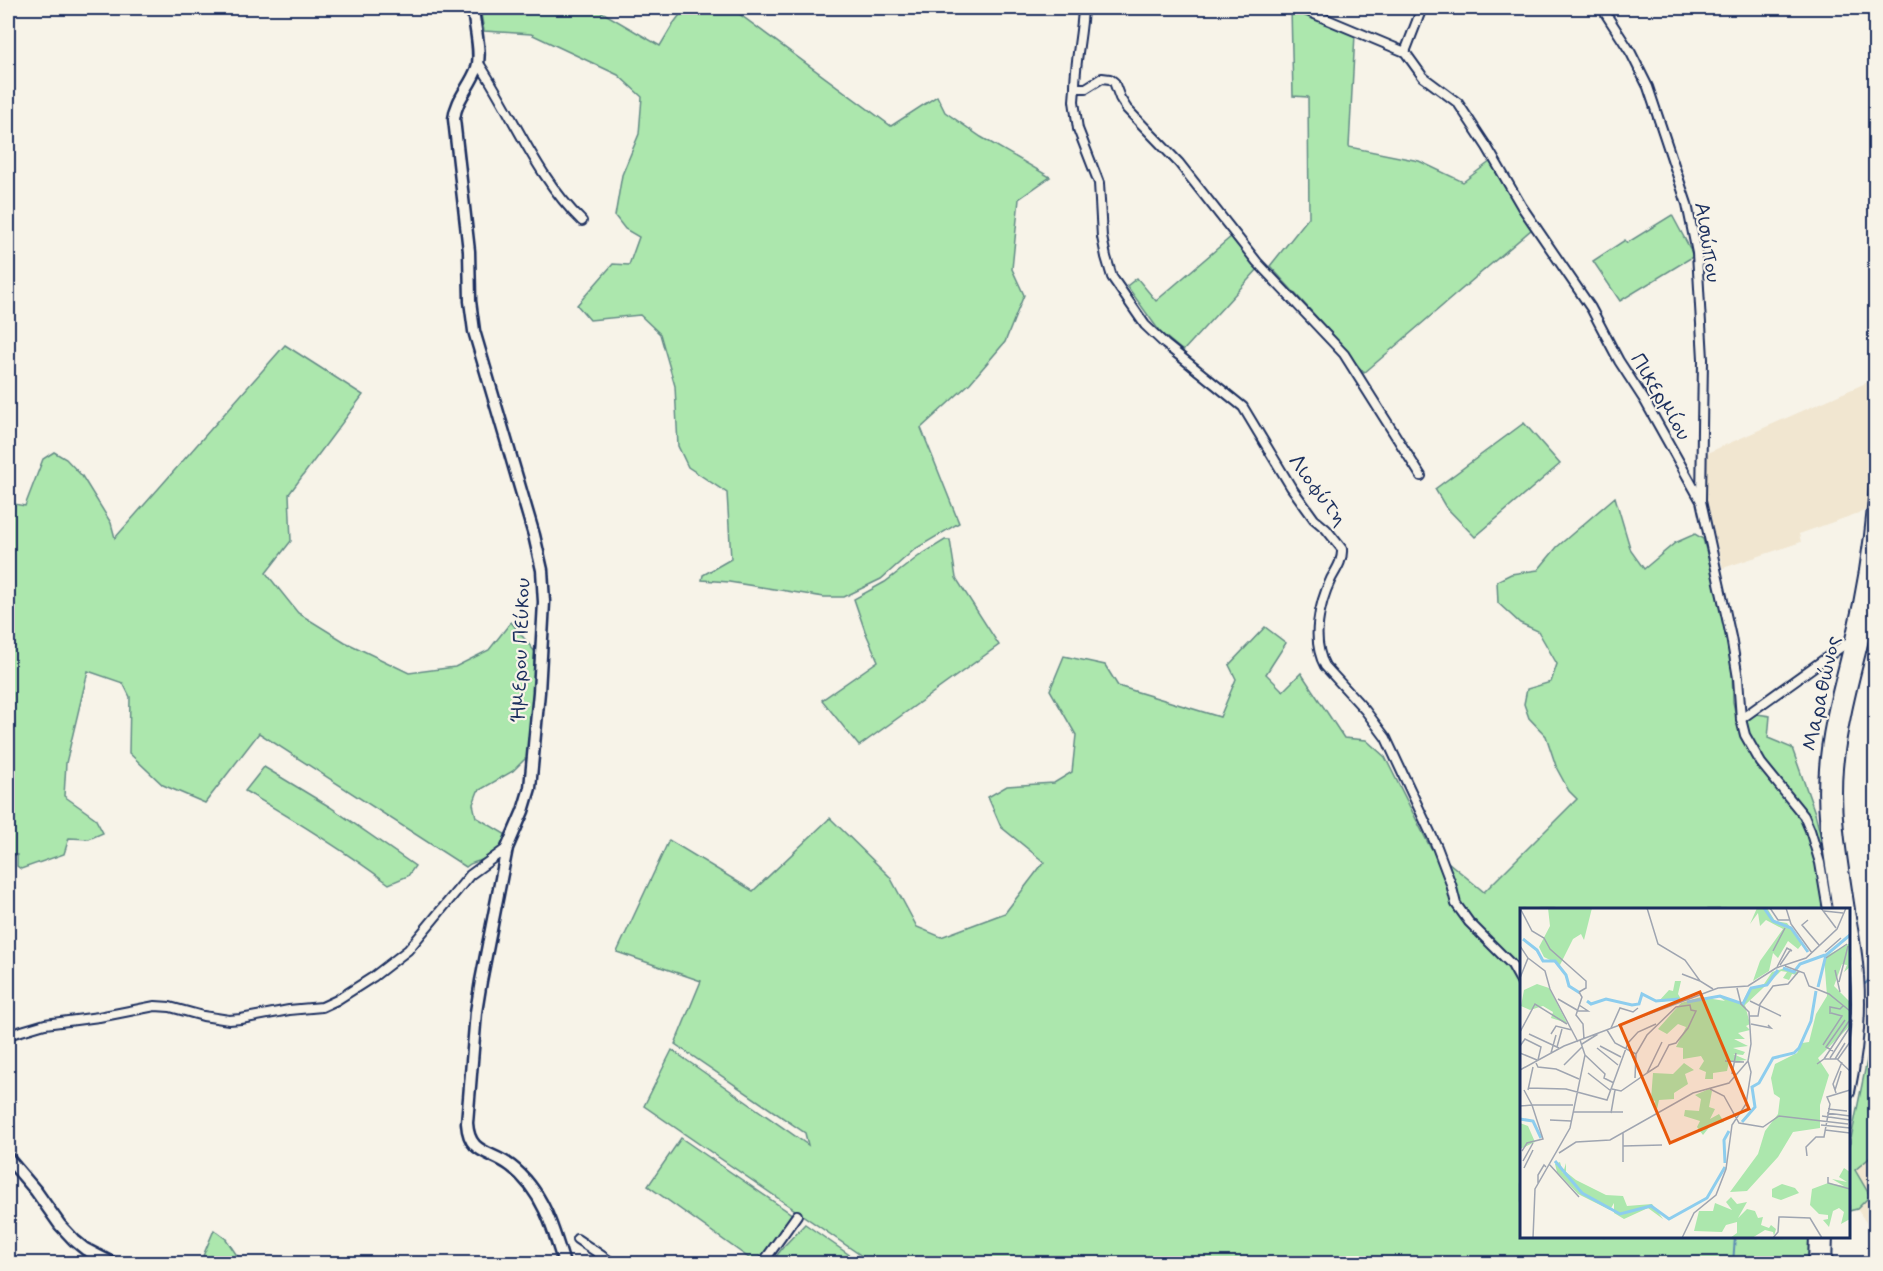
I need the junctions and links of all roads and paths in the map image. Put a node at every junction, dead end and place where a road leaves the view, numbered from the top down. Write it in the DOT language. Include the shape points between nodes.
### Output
graph roads {
  1 [pos="473,8"];
  2 [pos="1083,8"];
  3 [pos="1299,8"];
  4 [pos="1422,8"];
  5 [pos="1602,8"];
  6 [pos="1405,52"];
  7 [pos="478,62"];
  8 [pos="1075,88"];
  9 [pos="582,221"];
  10 [pos="1421,476"];
  11 [pos="1875,487"];
  12 [pos="1701,501"];
  13 [pos="1875,578"];
  14 [pos="1852,639"];
  15 [pos="1741,719"];
  16 [pos="507,848"];
  17 [pos="1828,908"];
  18 [pos="1839,908"];
  19 [pos="1848,908"];
  20 [pos="1850,925"];
  21 [pos="1520,981"];
  22 [pos="8,1035"];
  23 [pos="1850,1078"];
  24 [pos="8,1158"];
  25 [pos="797,1215"];
  26 [pos="1816,1238"];
  27 [pos="1826,1238"];
  28 [pos="577,1239"];
  29 [pos="114,1263"];
  30 [pos="564,1263"];
  31 [pos="614,1263"];
  32 [pos="762,1263"];
  33 [pos="1815,1263"];
  34 [pos="1825,1263"];
  1 -- 7 [label="street, Ήμερου Πεύκου"];
  2 -- 8 [label="street"];
  3 -- 6 [label="street"];
  4 -- 6 [label="street"];
  5 -- 12 [label="street, Αισώπου" via="1648,87 1687,204 1695,243 1703,359"];
  6 -- 12 [label="street, Πικερμίου" via="1423,77 1458,103 1521,207 1591,308"];
  7 -- 9 [label="street" via="540,167 567,207"];
  7 -- 16 [label="street, Ήμερου Πεύκου" via="456,106 454,119 469,251 471,316 534,536 544,602 530,788"];
  8 -- 10 [label="street" via="1086,88 1102,78 1114,82 1127,109 1179,164 1257,262 1344,354"];
  8 -- 21 [label="street, Λιοφύτη" via="1079,134 1099,183 1102,237 1112,277 1144,325 1243,407 1291,487 1342,549 1341,561 1320,610 1320,658 1386,738 1437,847 1456,904 1512,965"];
  11 -- 14 [label="main road, Μαραθώνος" via="1869,555"];
  12 -- 15 [label="street, Πικερμίου" via="1731,637"];
  13 -- 19 [label="main road, Μαραθώνος" via="1836,768 1835,821"];
  14 -- 15 [label="street"];
  14 -- 18 [label="main road, Μαραθώνος" via="1832,724 1825,788 1828,850"];
  15 -- 17 [label="street, Πικερμίου" via="1752,748 1804,816 1820,863"];
  16 -- 22 [label="street" via="470,875 408,950 374,977 322,1007 228,1020 155,1006 45,1024"];
  16 -- 30 [label="street, Ήμερου Πεύκου" via="476,1012 468,1132 479,1150 509,1164 537,1194"];
  20 -- 23 [label="main road, Μαραθώνος" via="1858,1020"];
  24 -- 29 [label="street" via="74,1240 85,1250"];
  25 -- 32 [label="street"];
  26 -- 33 [label="main road"];
  27 -- 34 [label="main road"];
  28 -- 31 [label="street"];
}
